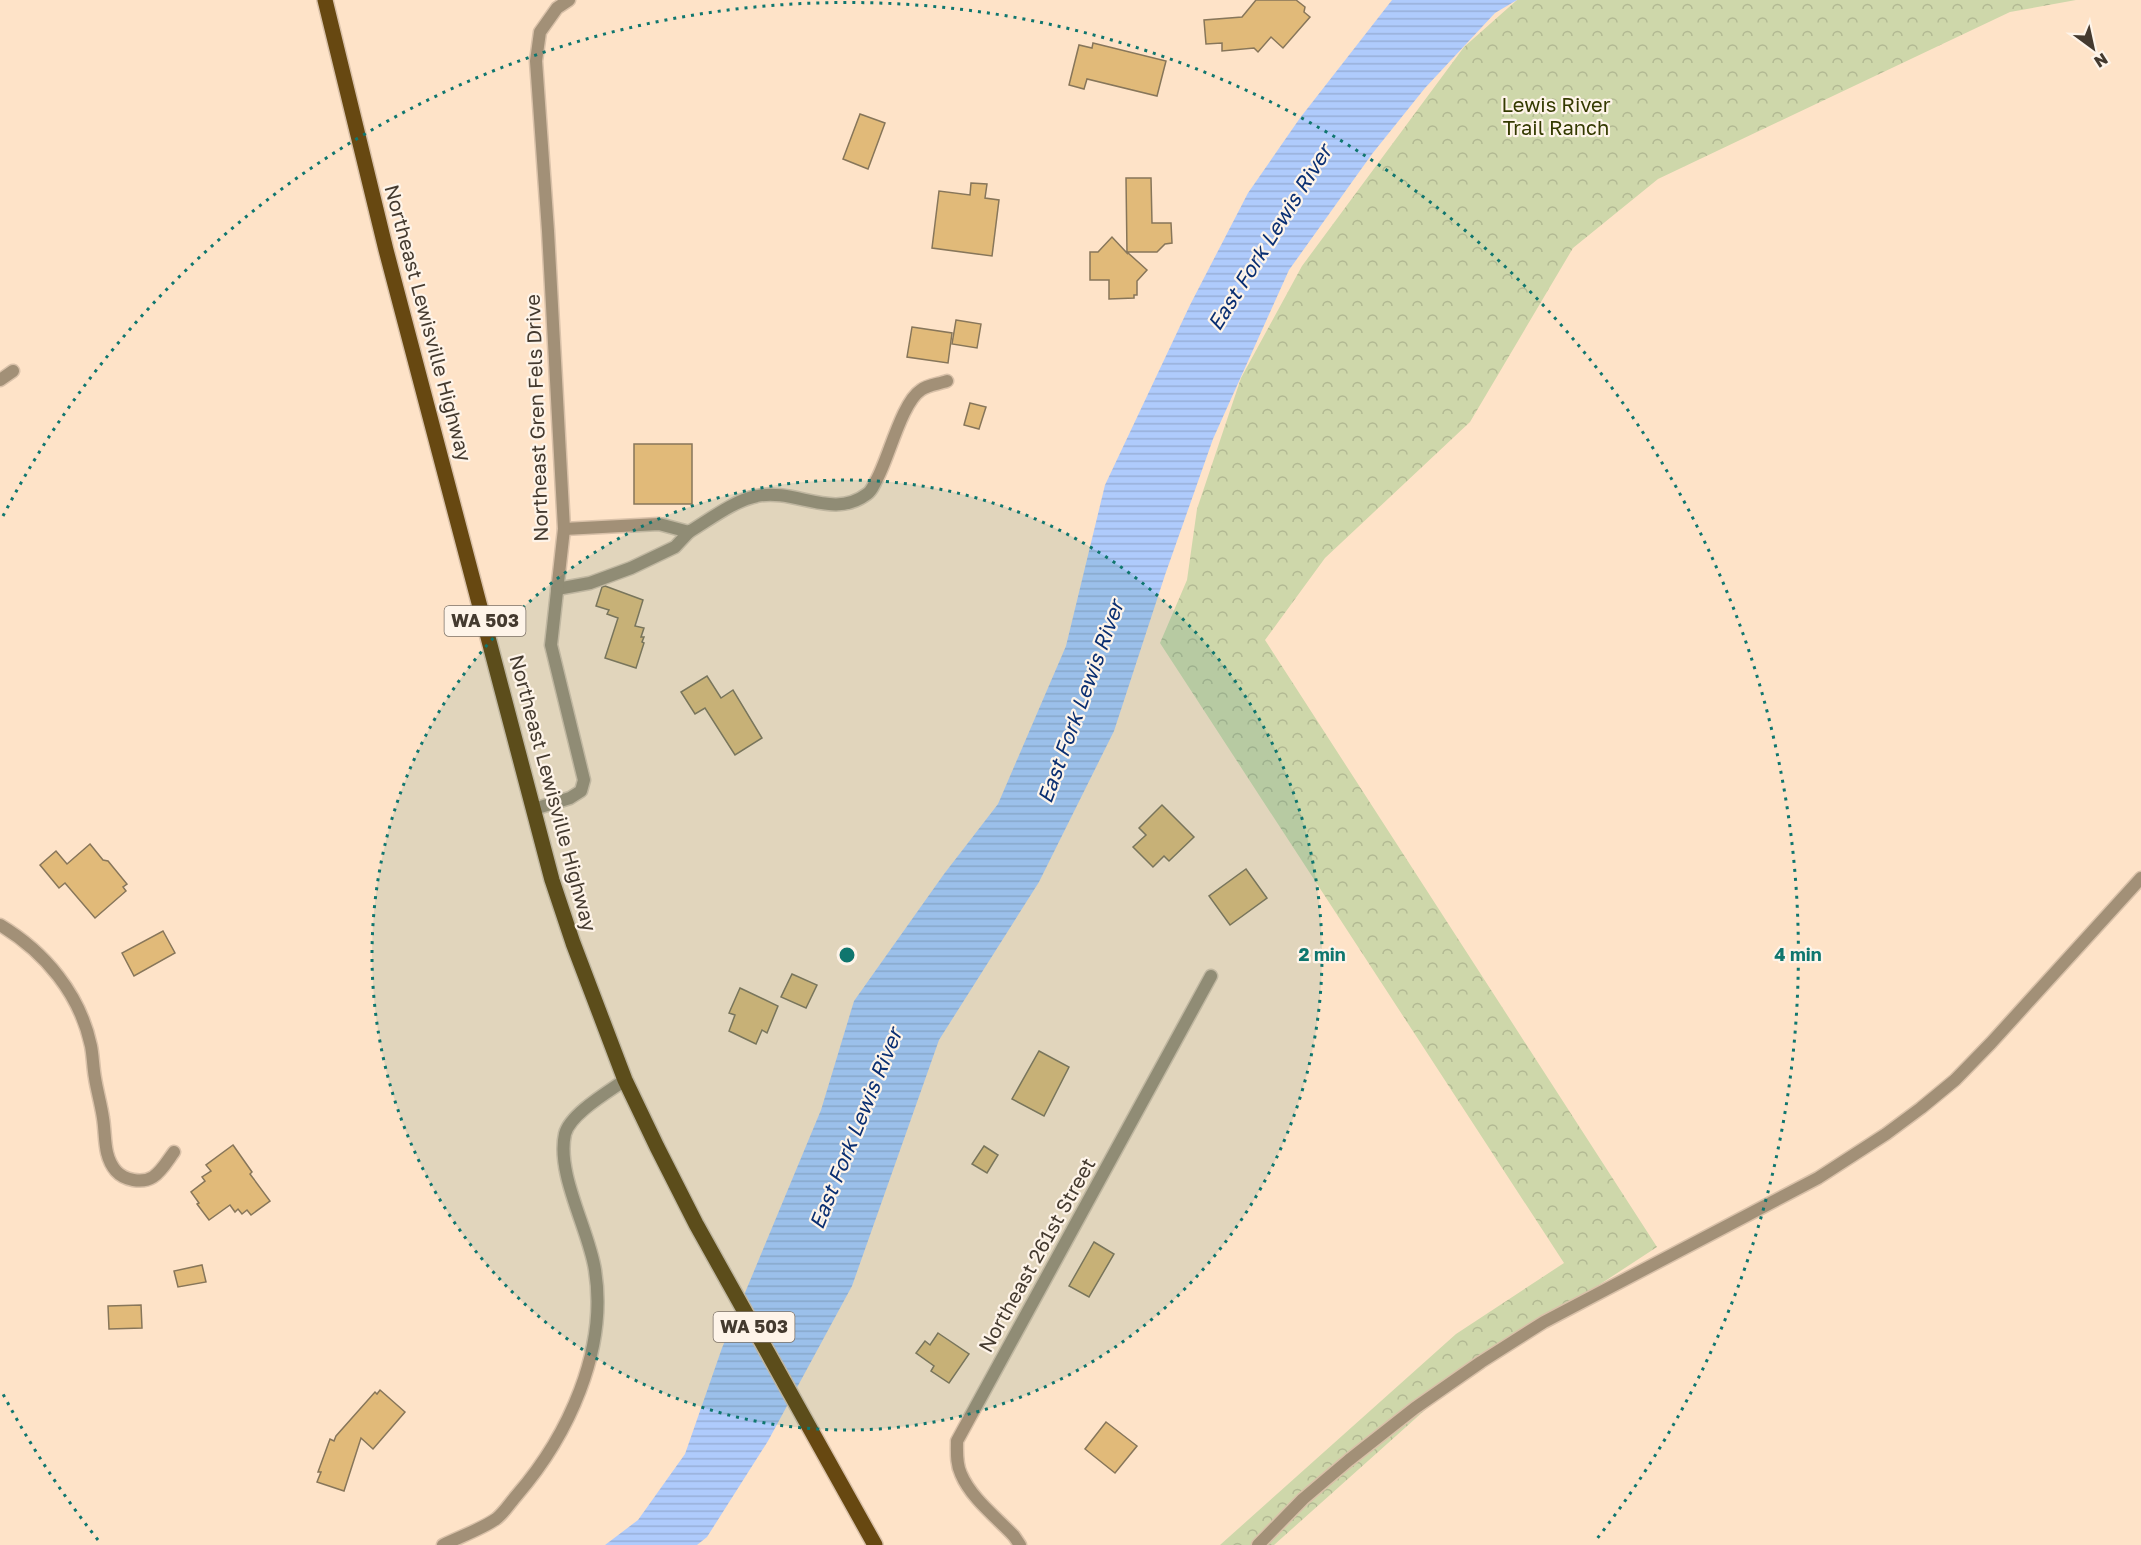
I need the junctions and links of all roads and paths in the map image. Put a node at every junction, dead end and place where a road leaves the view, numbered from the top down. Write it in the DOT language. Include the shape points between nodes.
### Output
graph roads {
  1 [pos="325,0"];
  2 [pos="569,0"];
  3 [pos="13,371"];
  4 [pos="0,380"];
  5 [pos="947,381"];
  6 [pos="564,529"];
  7 [pos="689,532"];
  8 [pos="557,589"];
  9 [pos="534,809"];
  10 [pos="2141,878"];
  11 [pos="0,925"];
  12 [pos="1211,976"];
  13 [pos="625,1080"];
  14 [pos="174,1152"];
  15 [pos="443,1545"];
  16 [pos="875,1545"];
  17 [pos="1020,1545"];
  18 [pos="1258,1545"];
  1 -- 9 [label="main road, Northeast Lewisville Highway / WA 503" via="386,250"];
  2 -- 6 [label="street, Northeast Gren Fels Drive" via="557,8 540,32 536,61"];
  3 -- 4 [label="street"];
  5 -- 7 [label="street" via="920,390 905,410 885,465 869,493 850,504 822,505 779,494 756,496"];
  6 -- 7 [label="street" via="659,524"];
  6 -- 8 [label="street, Northeast Gren Fels Drive"];
  7 -- 8 [label="street" via="675,547 631,568 590,584"];
  8 -- 9 [label="street, Northeast Gren Fels Drive" via="551,645 584,780 580,791 570,798"];
  9 -- 13 [label="main road, Northeast Lewisville Highway / WA 503" via="573,943"];
  10 -- 18 [label="street" via="1955,1080 1904,1121 1818,1178 1544,1322 1481,1362 1349,1460"];
  11 -- 14 [label="street" via="50,965 80,1012 91,1048 106,1151 116,1171 126,1179 153,1177"];
  12 -- 17 [label="street, Northeast 261st Street" via="957,1441 960,1473 968,1487"];
  13 -- 15 [label="street" via="573,1118 565,1132 567,1172 595,1269 598,1305 590,1361 570,1413 535,1474 496,1519"];
  13 -- 16 [label="main road, Northeast Lewisville Highway / WA 503" via="696,1224"];
}
